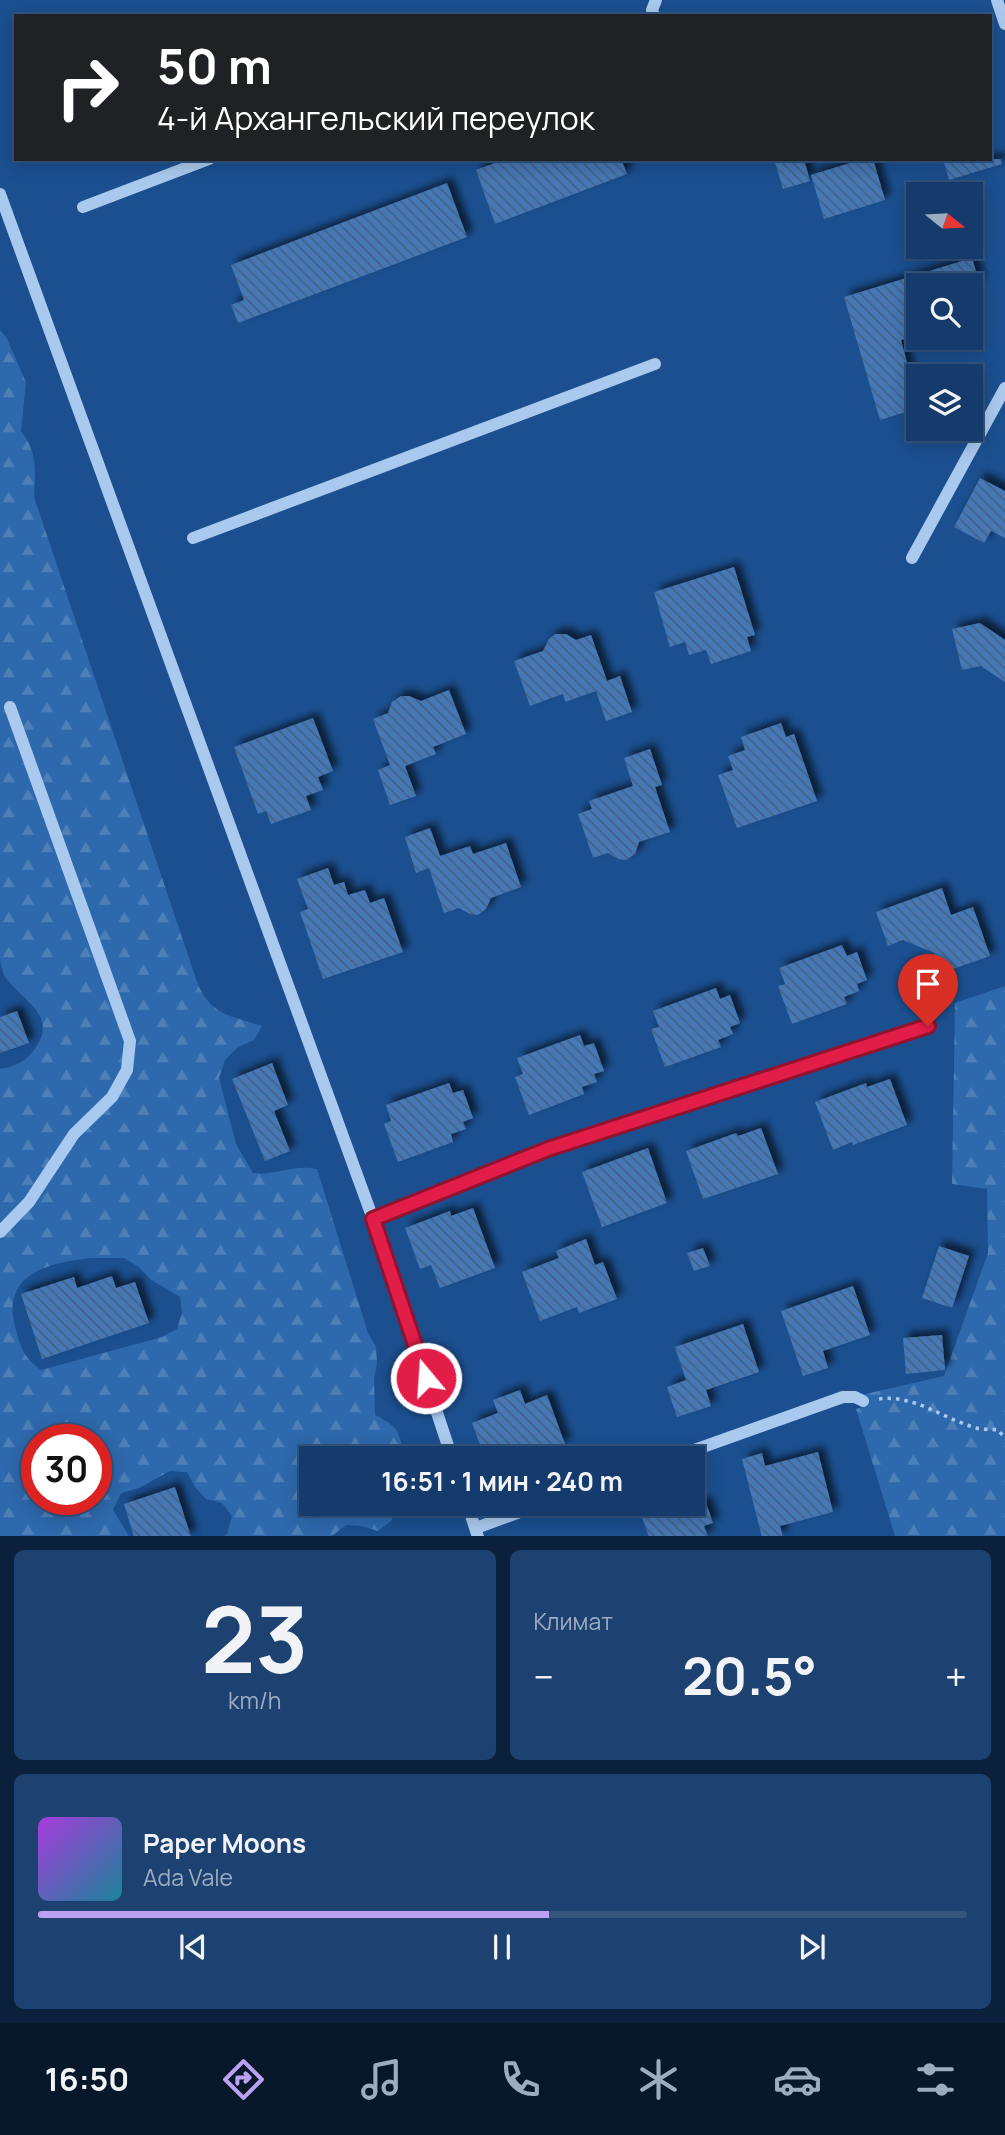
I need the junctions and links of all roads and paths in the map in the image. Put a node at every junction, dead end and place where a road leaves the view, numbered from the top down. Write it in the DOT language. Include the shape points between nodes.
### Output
graph roads {
  1 [pos="998,0"];
  2 [pos="1005,24"];
  3 [pos="204,161"];
  4 [pos="0,194"];
  5 [pos="83,207"];
  6 [pos="655,364"];
  7 [pos="1005,388"];
  8 [pos="193,537"];
  9 [pos="912,558"];
  10 [pos="10,707"];
  11 [pos="928,1026"];
  12 [pos="373,1219"];
  13 [pos="0,1232"];
  14 [pos="863,1401"];
  15 [pos="1005,1438"];
  16 [pos="448,1446"];
  17 [pos="705,1446"];
  18 [pos="514,1516"];
  19 [pos="477,1532"];
  1 -- 2 [label="street"];
  3 -- 5 [label="street"];
  4 -- 12 [label="street"];
  6 -- 8 [label="street"];
  7 -- 9 [label="street"];
  10 -- 13 [label="street" via="130,1041 127,1070 112,1097 74,1134 29,1202"];
  11 -- 12 [label="street" via="548,1149"];
  12 -- 16 [label="street"];
  14 -- 15 [label="path" via="888,1397 916,1403 977,1429 998,1430"];
  14 -- 17 [label="street" via="843,1397"];
  18 -- 19 [label="street"];
}
